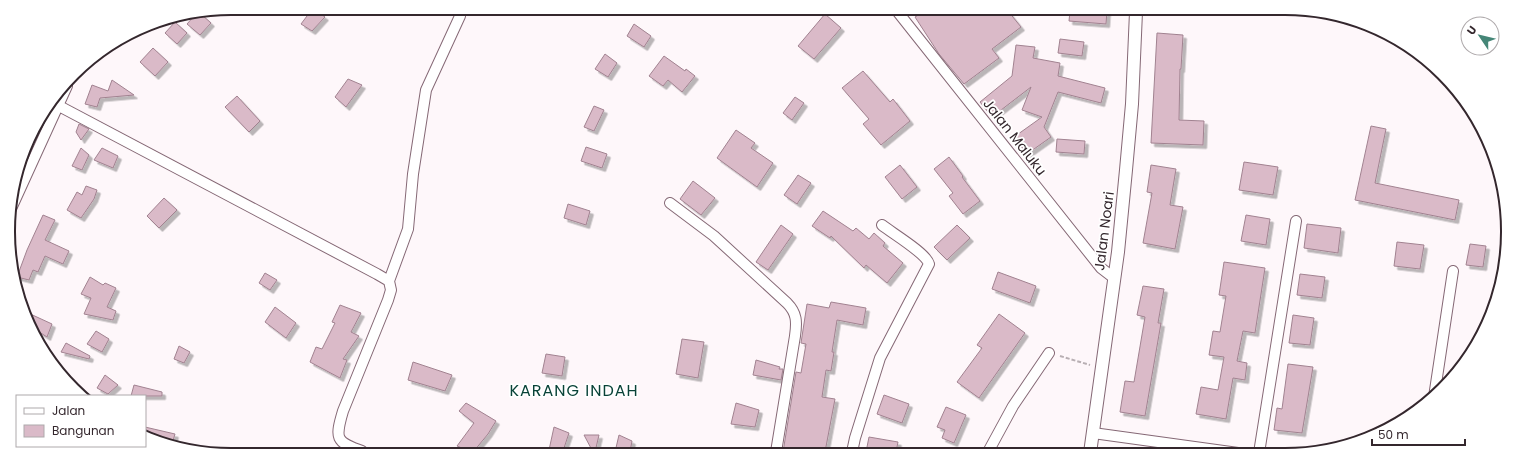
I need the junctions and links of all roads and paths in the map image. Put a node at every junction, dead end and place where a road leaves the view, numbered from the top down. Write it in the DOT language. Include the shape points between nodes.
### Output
graph roads {
  1 [pos="900,15"];
  2 [pos="1136,15"];
  3 [pos="460,16"];
  4 [pos="63,97"];
  5 [pos="59,106"];
  6 [pos="18,193"];
  7 [pos="670,203"];
  8 [pos="1296,221"];
  9 [pos="882,225"];
  10 [pos="1453,271"];
  11 [pos="1114,278"];
  12 [pos="389,281"];
  13 [pos="1049,353"];
  14 [pos="1102,369"];
  15 [pos="1436,387"];
  16 [pos="1093,433"];
  17 [pos="344,448"];
  18 [pos="777,448"];
  19 [pos="853,448"];
  20 [pos="990,448"];
  21 [pos="1091,448"];
  22 [pos="1202,448"];
  23 [pos="1260,448"];
  1 -- 11 [label="street, Jalan Maluku" via="1101,268"];
  2 -- 11 [label="street, Jalan Noari" via="1132,104"];
  3 -- 12 [label="street" via="426,90 413,174 408,229"];
  4 -- 5 [label="street"];
  5 -- 6 [label="street"];
  5 -- 12 [label="street"];
  7 -- 18 [label="street" via="714,236 794,312 796,336"];
  8 -- 23 [label="street"];
  9 -- 19 [label="street" via="926,258 928,264 880,358"];
  10 -- 15 [label="street"];
  11 -- 14 [label="street, Jalan Noari"];
  12 -- 17 [label="street" via="391,290 388,300 338,426 339,438"];
  13 -- 14 [label="path"];
  13 -- 20 [label="street"];
  14 -- 16 [label="street, Jalan Noari"];
  16 -- 21 [label="street, Jalan Noari"];
  16 -- 22 [label="street"];
}
